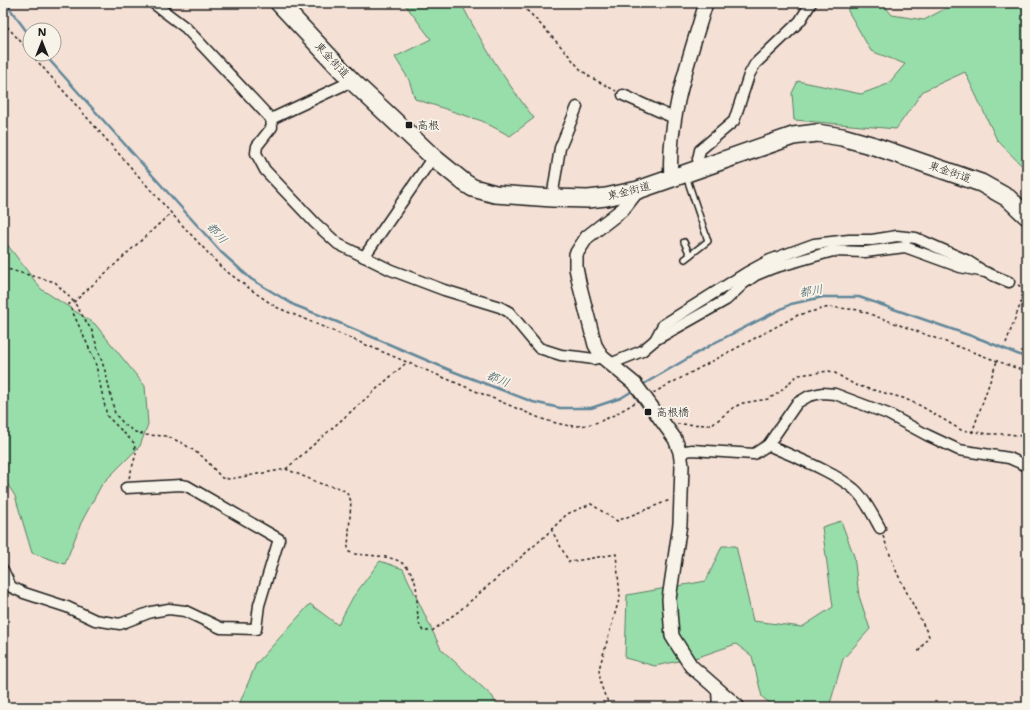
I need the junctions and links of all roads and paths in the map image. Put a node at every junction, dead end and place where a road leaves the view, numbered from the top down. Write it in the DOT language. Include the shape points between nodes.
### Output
graph roads {
  1 [pos="7,3"];
  2 [pos="154,3"];
  3 [pos="279,3"];
  4 [pos="516,3"];
  5 [pos="706,3"];
  6 [pos="811,3"];
  7 [pos="3,7"];
  8 [pos="3,22"];
  9 [pos="22,43"];
  10 [pos="352,81"];
  11 [pos="622,95"];
  12 [pos="577,108"];
  13 [pos="271,118"];
  14 [pos="674,118"];
  15 [pos="433,157"];
  16 [pos="686,173"];
  17 [pos="638,190"];
  18 [pos="552,198"];
  19 [pos="171,213"];
  20 [pos="1027,216"];
  21 [pos="684,242"];
  22 [pos="690,256"];
  23 [pos="364,257"];
  24 [pos="685,259"];
  25 [pos="3,268"];
  26 [pos="1009,282"];
  27 [pos="1026,289"];
  28 [pos="74,302"];
  29 [pos="1006,343"];
  30 [pos="606,361"];
  31 [pos="997,361"];
  32 [pos="407,363"];
  33 [pos="972,433"];
  34 [pos="768,445"];
  35 [pos="680,452"];
  36 [pos="1027,466"];
  37 [pos="286,469"];
  38 [pos="126,488"];
  39 [pos="681,495"];
  40 [pos="880,528"];
  41 [pos="551,529"];
  42 [pos="3,570"];
  43 [pos="918,652"];
  44 [pos="717,690"];
  45 [pos="612,707"];
  46 [pos="718,707"];
  47 [pos="738,707"];
  1 -- 7 [label="path"];
  2 -- 13 [label="street" via="186,28"];
  3 -- 10 [label="highway, 東金街道"];
  4 -- 11 [label="path" via="530,13 580,69"];
  5 -- 14 [label="street"];
  6 -- 16 [label="street" via="800,21 755,64 734,121 700,150 698,159"];
  8 -- 9 [label="path"];
  10 -- 13 [label="street"];
  10 -- 15 [label="highway, 東金街道"];
  11 -- 14 [label="street"];
  12 -- 18 [label="street" via="560,148"];
  13 -- 23 [label="street" via="272,127 257,146 256,153 265,170 332,239"];
  14 -- 16 [label="street" via="670,159"];
  15 -- 18 [label="highway, 東金街道" via="465,183 484,192"];
  15 -- 23 [label="street"];
  16 -- 17 [label="highway, 東金街道"];
  16 -- 20 [label="highway, 東金街道" via="793,136 817,133 874,146 982,183 1008,198"];
  16 -- 22 [label="lane" via="708,241"];
  17 -- 18 [label="highway, 東金街道" via="606,197"];
  17 -- 30 [label="street" via="624,209 587,237 576,254 576,268 595,345"];
  19 -- 28 [label="path"];
  21 -- 22 [label="lane"];
  22 -- 24 [label="lane"];
  23 -- 30 [label="street" via="444,290 500,307 509,312 539,348 561,355"];
  25 -- 28 [label="path" via="55,282"];
  26 -- 30 [label="street" via="916,238 897,236 814,244 770,260 746,273 663,325 655,340 642,351"];
  27 -- 29 [label="path"];
  28 -- 37 [label="path" via="92,331 106,374 115,414 125,425 135,432 166,436 184,444 203,457 222,478 230,479"];
  28 -- 38 [label="path" via="69,304 95,361 107,416 134,443 136,454"];
  30 -- 35 [label="street" via="635,384 671,432"];
  31 -- 33 [label="path"];
  32 -- 37 [label="path"];
  34 -- 35 [label="street" via="754,454 692,450"];
  34 -- 36 [label="street" via="797,403 809,396 835,394 888,414 959,450 1009,458"];
  34 -- 40 [label="street" via="829,473 855,489"];
  35 -- 39 [label="street"];
  37 -- 41 [label="path" via="324,485 340,488 347,493 351,501 349,552 394,558 404,563 416,586 419,626 423,631 432,630 459,611"];
  38 -- 42 [label="street" via="187,486 279,539 259,605 256,629 221,628 185,611 169,609 152,612 120,624 95,620 11,587"];
  39 -- 41 [label="path" via="617,522 591,504 567,514"];
  39 -- 44 [label="street" via="680,524 669,599 672,636 691,666"];
  40 -- 43 [label="path" via="897,573 929,636"];
  41 -- 45 [label="path" via="569,562 616,554 620,596 599,669 605,698"];
  44 -- 46 [label="street"];
  44 -- 47 [label="street"];
}
